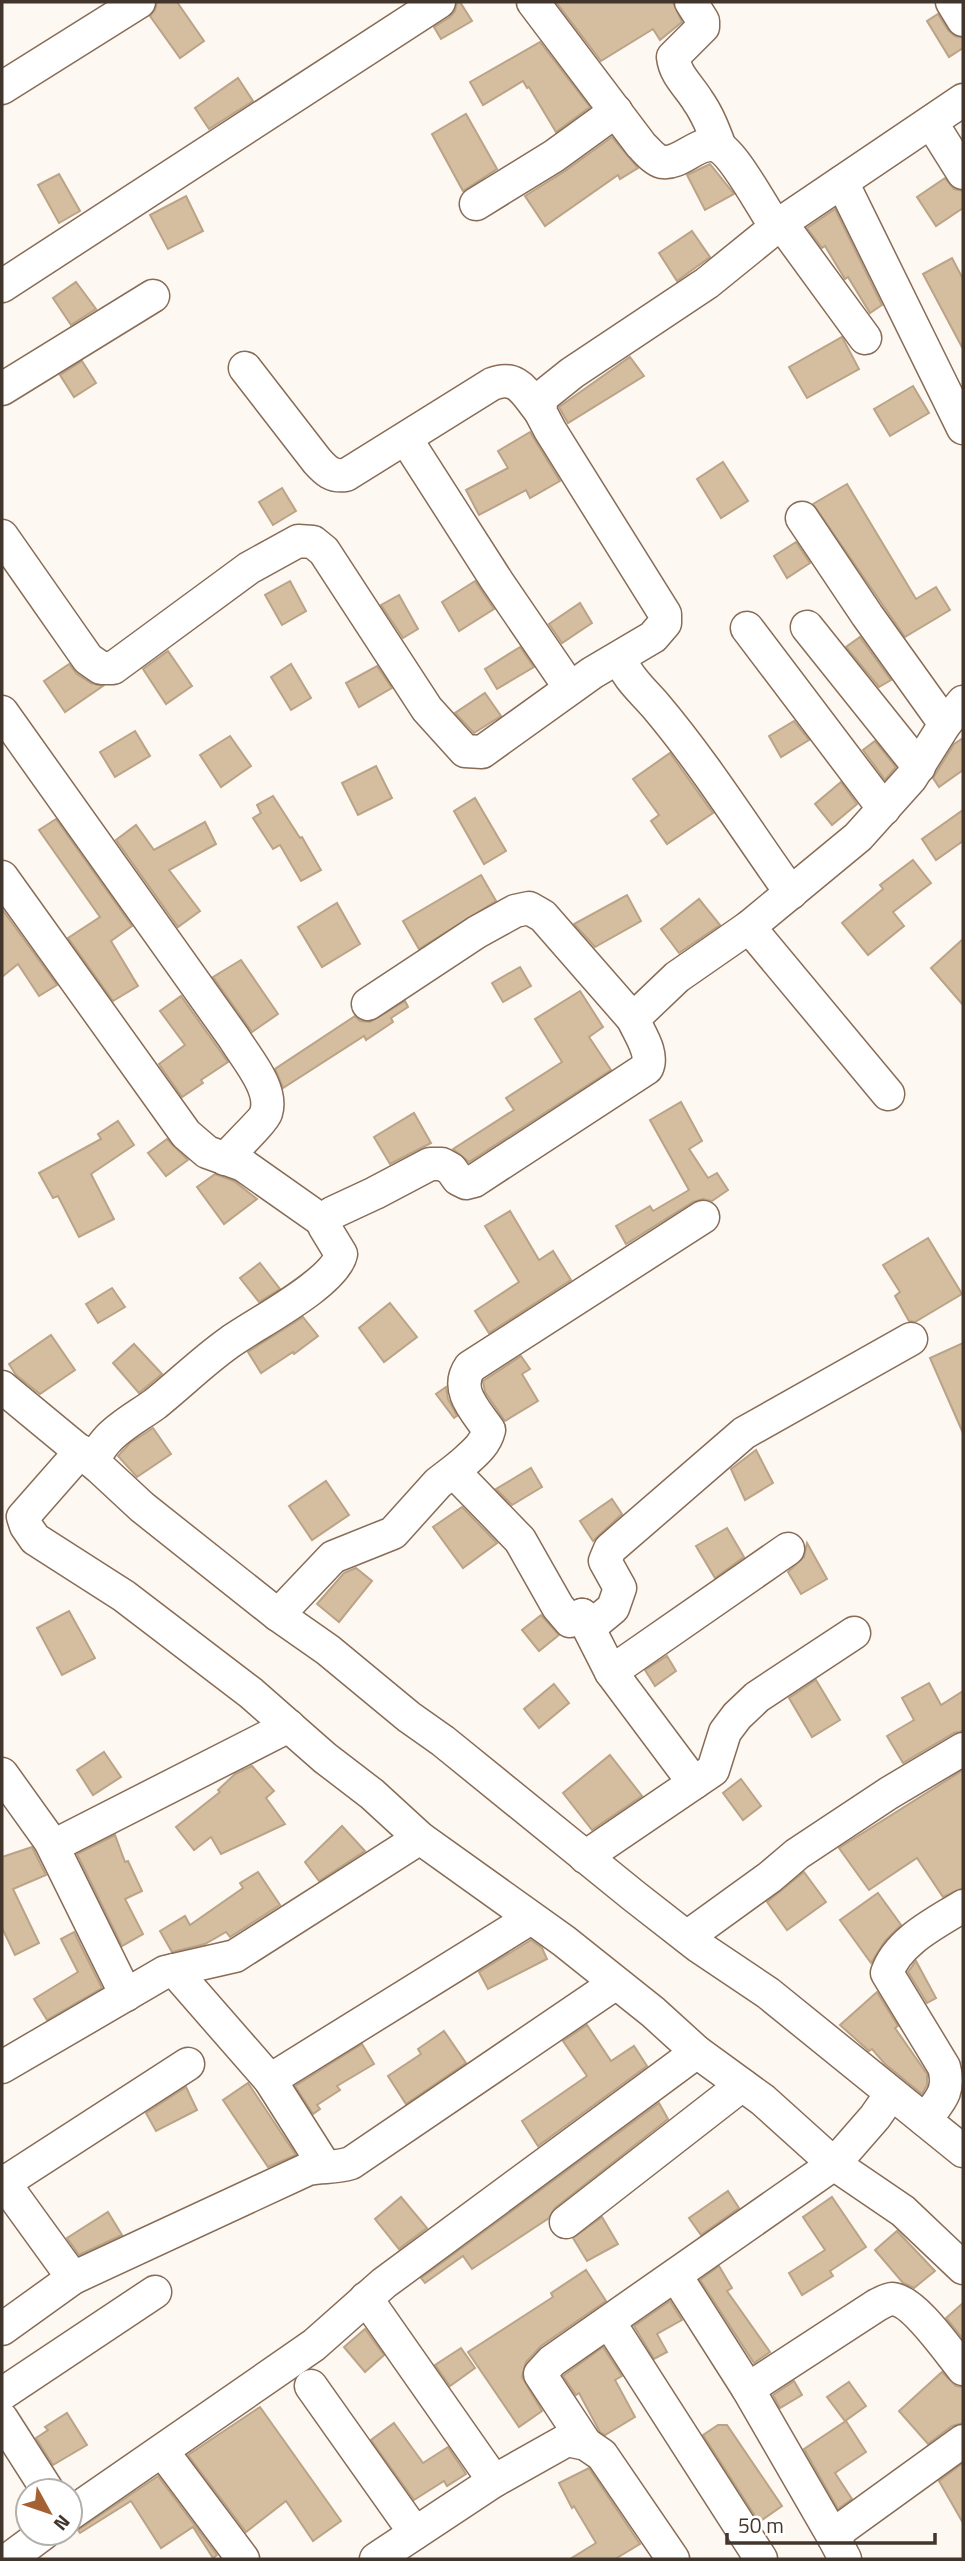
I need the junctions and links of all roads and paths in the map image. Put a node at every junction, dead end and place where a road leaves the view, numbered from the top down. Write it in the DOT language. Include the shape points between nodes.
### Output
graph roads {
  1 [pos="139,2"];
  2 [pos="439,2"];
  3 [pos="533,2"];
  4 [pos="691,2"];
  5 [pos="952,2"];
  6 [pos="963,20"];
  7 [pos="2,88"];
  8 [pos="963,100"];
  9 [pos="616,111"];
  10 [pos="931,122"];
  11 [pos="720,147"];
  12 [pos="963,173"];
  13 [pos="842,182"];
  14 [pos="476,204"];
  15 [pos="778,225"];
  16 [pos="2,286"];
  17 [pos="153,296"];
  18 [pos="864,338"];
  19 [pos="245,368"];
  20 [pos="2,389"];
  21 [pos="540,411"];
  22 [pos="963,428"];
  23 [pos="406,439"];
  24 [pos="803,518"];
  25 [pos="2,536"];
  26 [pos="807,627"];
  27 [pos="747,628"];
  28 [pos="621,657"];
  29 [pos="570,688"];
  30 [pos="2,712"];
  31 [pos="954,713"];
  32 [pos="919,767"];
  33 [pos="884,809"];
  34 [pos="2,877"];
  35 [pos="791,893"];
  36 [pos="749,928"];
  37 [pos="368,1004"];
  38 [pos="632,1019"];
  39 [pos="888,1094"];
  40 [pos="225,1159"];
  41 [pos="703,1217"];
  42 [pos="324,1222"];
  43 [pos="911,1339"];
  44 [pos="2,1387"];
  45 [pos="78,1462"];
  46 [pos="460,1466"];
  47 [pos="17,1516"];
  48 [pos="788,1549"];
  49 [pos="278,1615"];
  50 [pos="582,1615"];
  51 [pos="854,1633"];
  52 [pos="611,1672"];
  53 [pos="289,1726"];
  54 [pos="963,1749"];
  55 [pos="2,1774"];
  56 [pos="694,1783"];
  57 [pos="420,1838"];
  58 [pos="50,1841"];
  59 [pos="585,1857"];
  60 [pos="963,1906"];
  61 [pos="531,1918"];
  62 [pos="687,1937"];
  63 [pos="174,1970"];
  64 [pos="616,1983"];
  65 [pos="126,1995"];
  66 [pos="697,2052"];
  67 [pos="188,2064"];
  68 [pos="2,2067"];
  69 [pos="270,2080"];
  70 [pos="742,2085"];
  71 [pos="883,2106"];
  72 [pos="925,2120"];
  73 [pos="963,2151"];
  74 [pos="838,2160"];
  75 [pos="324,2165"];
  76 [pos="3,2182"];
  77 [pos="566,2222"];
  78 [pos="963,2268"];
  79 [pos="676,2276"];
  80 [pos="73,2278"];
  81 [pos="155,2292"];
  82 [pos="366,2298"];
  83 [pos="609,2322"];
  84 [pos="2,2329"];
  85 [pos="963,2368"];
  86 [pos="311,2386"];
  87 [pos="748,2389"];
  88 [pos="2,2394"];
  89 [pos="2,2419"];
  90 [pos="963,2441"];
  91 [pos="586,2444"];
  92 [pos="169,2460"];
  93 [pos="39,2477"];
  94 [pos="494,2481"];
  95 [pos="84,2504"];
  96 [pos="415,2533"];
  97 [pos="25,2547"];
  98 [pos="839,2548"];
  99 [pos="9,2559"];
  100 [pos="243,2559"];
  101 [pos="376,2559"];
  102 [pos="673,2559"];
  103 [pos="761,2559"];
  1 -- 7 [label="street"];
  2 -- 16 [label="street"];
  3 -- 9 [label="street"];
  4 -- 11 [label="street" via="703,27 678,50 674,66 713,127"];
  5 -- 6 [label="street"];
  8 -- 10 [label="street"];
  9 -- 11 [label="street" via="641,145 663,162 678,160 704,146"];
  9 -- 14 [label="street"];
  10 -- 12 [label="street"];
  10 -- 13 [label="street"];
  11 -- 15 [label="street"];
  13 -- 15 [label="street"];
  13 -- 22 [label="street"];
  15 -- 18 [label="street"];
  15 -- 21 [label="street" via="707,284 552,388 542,397"];
  17 -- 20 [label="street"];
  19 -- 23 [label="street" via="329,474 346,475"];
  21 -- 23 [label="street" via="522,389 504,379"];
  21 -- 28 [label="street" via="665,614 653,637"];
  23 -- 29 [label="street"];
  24 -- 31 [label="street" via="867,615"];
  25 -- 29 [label="street" via="88,659 101,668 113,668 249,568 298,541 313,542 324,551 427,709 465,751 482,752"];
  26 -- 32 [label="street"];
  27 -- 33 [label="street"];
  28 -- 29 [label="street"];
  28 -- 35 [label="street" via="624,668 710,777"];
  30 -- 40 [label="street" via="226,1026 262,1084 266,1115"];
  31 -- 32 [label="street"];
  32 -- 33 [label="street"];
  33 -- 35 [label="street"];
  34 -- 40 [label="street" via="186,1134 207,1152"];
  35 -- 36 [label="street"];
  36 -- 38 [label="street" via="677,977"];
  36 -- 39 [label="street"];
  37 -- 38 [label="street" via="477,932 529,908 544,916"];
  38 -- 42 [label="street" via="650,1062 635,1078 474,1181 466,1184 451,1168 429,1164 332,1213"];
  40 -- 42 [label="street" via="243,1165"];
  41 -- 46 [label="street" via="470,1367 464,1391 489,1430 487,1439"];
  42 -- 45 [label="street" via="341,1254 328,1274 229,1342"];
  43 -- 50 [label="street" via="744,1433 610,1549 606,1561 620,1588 617,1600 590,1627"];
  44 -- 45 [label="street"];
  45 -- 47 [label="street"];
  45 -- 49 [label="street"];
  46 -- 49 [label="street" via="438,1483 393,1533 333,1557"];
  46 -- 50 [label="street" via="458,1476 520,1540 558,1607 569,1620"];
  47 -- 53 [label="street" via="35,1539 124,1596"];
  48 -- 52 [label="street"];
  49 -- 59 [label="street"];
  50 -- 52 [label="street"];
  51 -- 56 [label="street" via="747,1706 725,1732 713,1770"];
  52 -- 56 [label="street"];
  53 -- 57 [label="street"];
  53 -- 58 [label="street" via="77,1835"];
  54 -- 62 [label="street" via="797,1854"];
  55 -- 58 [label="street"];
  56 -- 59 [label="street"];
  57 -- 61 [label="street"];
  57 -- 63 [label="street" via="235,1956"];
  58 -- 65 [label="street"];
  59 -- 62 [label="street"];
  60 -- 72 [label="street" via="910,1942 892,1958 887,1973 944,2067 948,2082"];
  61 -- 64 [label="street"];
  61 -- 69 [label="street"];
  62 -- 71 [label="street" via="768,1993"];
  63 -- 65 [label="street"];
  63 -- 69 [label="street"];
  64 -- 66 [label="street"];
  64 -- 75 [label="street" via="351,2162 337,2168"];
  65 -- 68 [label="street"];
  66 -- 70 [label="street"];
  66 -- 82 [label="street"];
  67 -- 76 [label="street"];
  69 -- 75 [label="street"];
  70 -- 74 [label="street"];
  70 -- 77 [label="street"];
  71 -- 72 [label="street"];
  71 -- 74 [label="street"];
  72 -- 73 [label="street"];
  74 -- 78 [label="street" via="903,2211"];
  74 -- 79 [label="street"];
  75 -- 80 [label="street"];
  76 -- 80 [label="street"];
  79 -- 83 [label="street"];
  79 -- 87 [label="street"];
  80 -- 84 [label="street"];
  81 -- 88 [label="street"];
  82 -- 94 [label="street"];
  82 -- 95 [label="street" via="314,2345"];
  83 -- 91 [label="street" via="540,2374"];
  83 -- 103 [label="street"];
  85 -- 87 [label="street" via="914,2311 891,2299"];
  86 -- 96 [label="street"];
  87 -- 98 [label="street"];
  89 -- 93 [label="street"];
  90 -- 98 [label="street" via="844,2527"];
  91 -- 94 [label="street" via="567,2440"];
  91 -- 102 [label="street" via="602,2455"];
  92 -- 100 [label="street"];
  94 -- 96 [label="street"];
  96 -- 101 [label="street"];
  97 -- 99 [label="street"];
}
